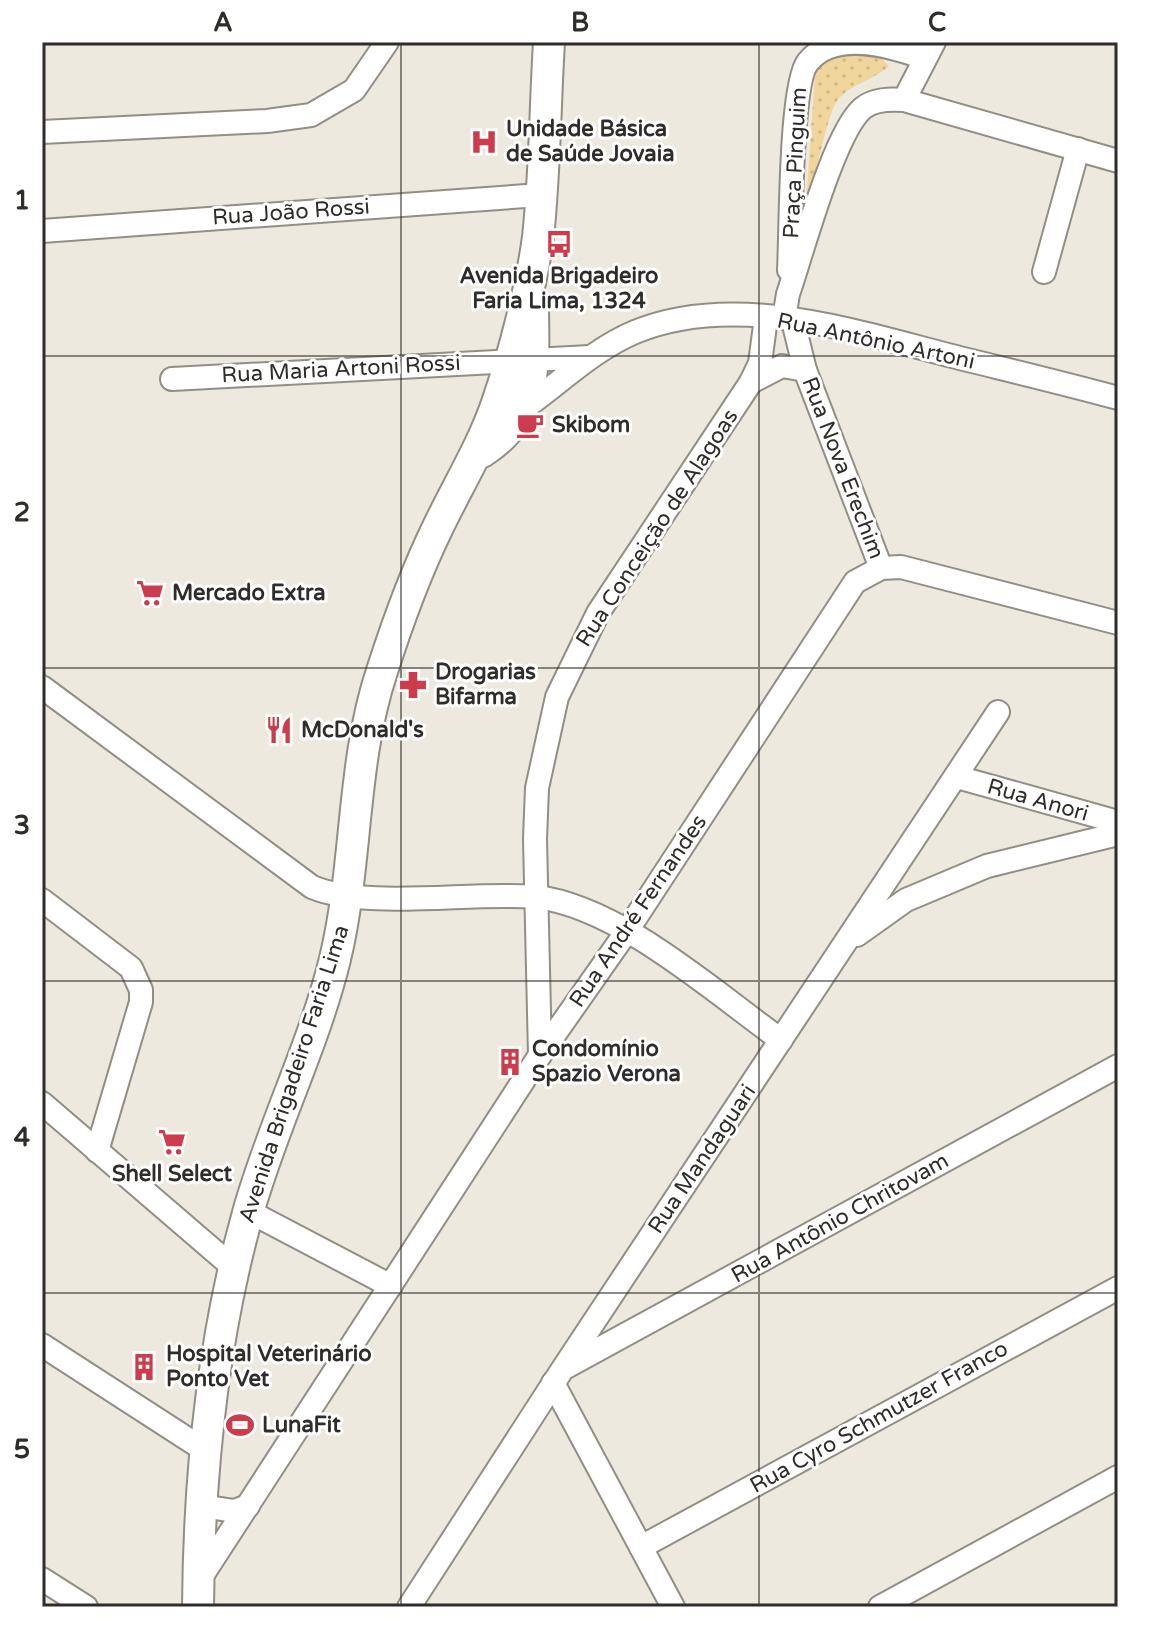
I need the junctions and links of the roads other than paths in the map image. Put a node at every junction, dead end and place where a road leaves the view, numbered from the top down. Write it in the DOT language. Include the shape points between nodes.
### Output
graph roads {
  1 [pos="387,42"];
  2 [pos="549,42"];
  3 [pos="929,50"];
  4 [pos="904,100"];
  5 [pos="42,132"];
  6 [pos="1078,149"];
  7 [pos="1118,161"];
  8 [pos="540,195"];
  9 [pos="42,231"];
  10 [pos="1044,272"];
  11 [pos="788,294"];
  12 [pos="781,319"];
  13 [pos="590,357"];
  14 [pos="522,359"];
  15 [pos="805,370"];
  16 [pos="172,379"];
  17 [pos="751,382"];
  18 [pos="1118,398"];
  19 [pos="509,405"];
  20 [pos="881,568"];
  21 [pos="1118,623"];
  22 [pos="42,687"];
  23 [pos="998,712"];
  24 [pos="957,777"];
  25 [pos="1118,822"];
  26 [pos="1118,834"];
  27 [pos="348,896"];
  28 [pos="537,898"];
  29 [pos="42,900"];
  30 [pos="627,931"];
  31 [pos="847,942"];
  32 [pos="781,1040"];
  33 [pos="540,1055"];
  34 [pos="1118,1066"];
  35 [pos="42,1103"];
  36 [pos="97,1151"];
  37 [pos="248,1211"];
  38 [pos="234,1268"];
  39 [pos="391,1286"];
  40 [pos="1118,1288"];
  41 [pos="42,1345"];
  42 [pos="557,1376"];
  43 [pos="206,1451"];
  44 [pos="1118,1477"];
  45 [pos="202,1506"];
  46 [pos="248,1506"];
  47 [pos="641,1547"];
  48 [pos="42,1579"];
  49 [pos="198,1594"];
  50 [pos="86,1607"];
  51 [pos="409,1607"];
  52 [pos="673,1607"];
  53 [pos="880,1607"];
  1 -- 5 [label="street" via="354,90 311,115"];
  2 -- 8 [label="main road"];
  3 -- 4 [label="street"];
  3 -- 11 [label="street, Praça Pinguim" via="847,43 819,52 803,68"];
  4 -- 6 [label="street"];
  4 -- 11 [label="street, Rua Nova Erechim" via="864,107 844,134"];
  6 -- 7 [label="street"];
  6 -- 10 [label="street"];
  8 -- 9 [label="street, Rua João Rossi"];
  8 -- 14 [label="main road, Avenida Brigadeiro Faria Lima"];
  11 -- 12 [label="street, Rua Nova Erechim"];
  12 -- 13 [label="street, Rua Antônio Artoni" via="688,317 636,332"];
  12 -- 15 [label="street, Rua Nova Erechim"];
  12 -- 17 [label="street, Rua Conceição de Alagoas"];
  12 -- 18 [label="street, Rua Antônio Artoni"];
  13 -- 14 [label="street, Rua Antônio Artoni"];
  13 -- 19 [label="street, Rua Antônio Artoni"];
  14 -- 16 [label="street, Rua Maria Artoni Rossi"];
  14 -- 19 [label="main road, Avenida Brigadeiro Faria Lima" via="534,377"];
  15 -- 17 [label="street" via="782,366"];
  15 -- 20 [label="street, Rua Nova Erechim"];
  17 -- 28 [label="street, Rua Conceição de Alagoas" via="598,613 557,697 537,788"];
  19 -- 27 [label="main road, Avenida Brigadeiro Faria Lima" via="494,445 477,456 404,602 378,682 354,811"];
  20 -- 21 [label="street" via="925,571"];
  20 -- 30 [label="street, Rua André Fernandes" via="855,582 844,596"];
  22 -- 27 [label="street" via="298,878"];
  23 -- 24 [label="street, Rua Mandaguari"];
  24 -- 25 [label="street, Rua Anori"];
  24 -- 31 [label="street, Rua Mandaguari"];
  26 -- 31 [label="street" via="1032,852 929,888"];
  27 -- 28 [label="street"];
  27 -- 37 [label="main road, Avenida Brigadeiro Faria Lima" via="333,965"];
  28 -- 30 [label="street" via="570,905"];
  28 -- 33 [label="street, Rua Conceição de Alagoas"];
  29 -- 36 [label="street" via="131,968 141,990"];
  30 -- 32 [label="street"];
  30 -- 33 [label="street, Rua André Fernandes"];
  31 -- 32 [label="street, Rua Mandaguari"];
  32 -- 42 [label="street, Rua Mandaguari"];
  33 -- 39 [label="street, Rua André Fernandes"];
  34 -- 42 [label="street, Rua Antônio Chritovam"];
  35 -- 36 [label="street"];
  36 -- 38 [label="street"];
  37 -- 38 [label="main road, Avenida Brigadeiro Faria Lima"];
  37 -- 39 [label="street"];
  38 -- 43 [label="main road, Avenida Brigadeiro Faria Lima"];
  39 -- 46 [label="street, Rua André Fernandes"];
  40 -- 47 [label="street, Rua Cyro Schmutzer Franco"];
  41 -- 43 [label="street"];
  42 -- 47 [label="street"];
  42 -- 51 [label="street, Rua Mandaguari"];
  43 -- 45 [label="main road, Avenida Brigadeiro Faria Lima"];
  44 -- 53 [label="street"];
  45 -- 46 [label="street" via="234,1511"];
  45 -- 49 [label="main road, Avenida Brigadeiro Faria Lima"];
  46 -- 49 [label="street, Rua André Fernandes"];
  47 -- 52 [label="street"];
  48 -- 50 [label="street"];
}
